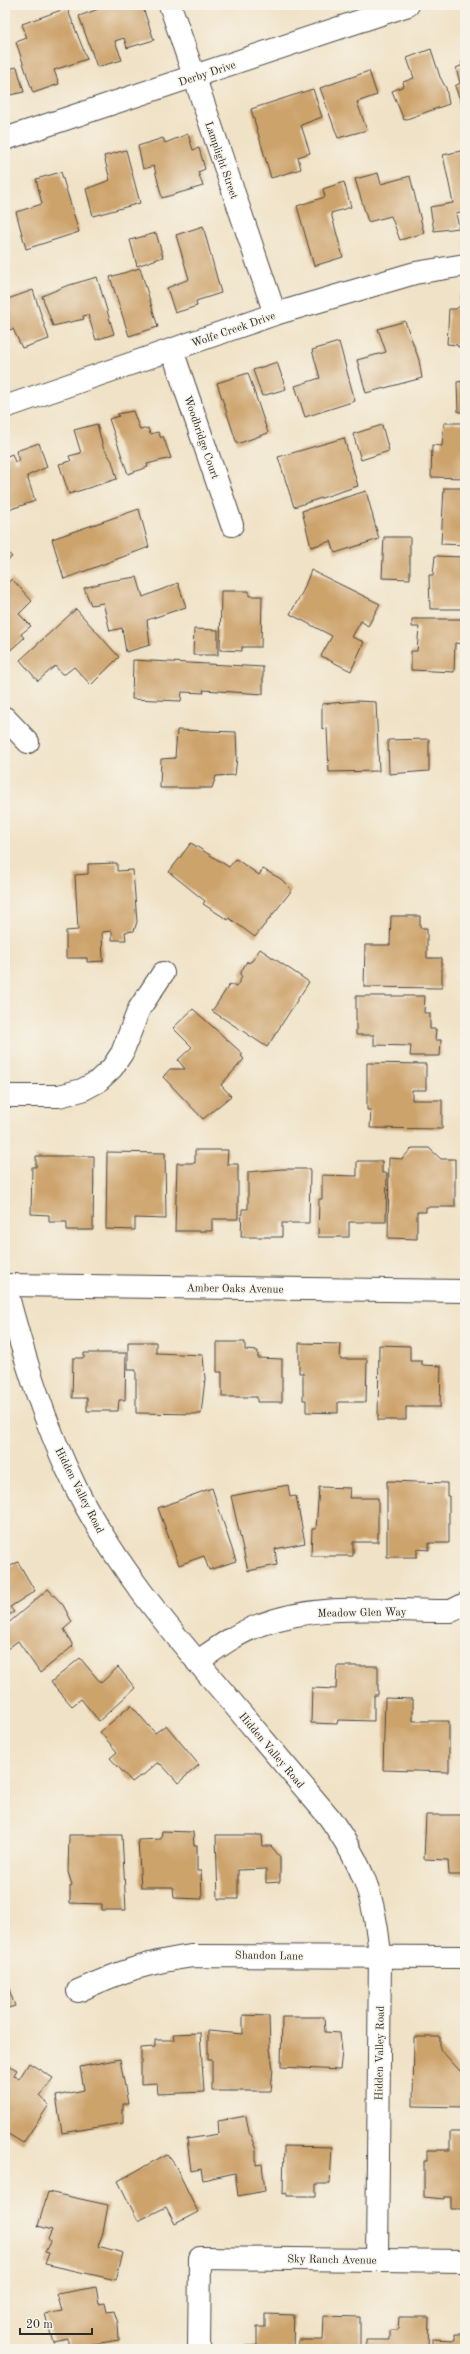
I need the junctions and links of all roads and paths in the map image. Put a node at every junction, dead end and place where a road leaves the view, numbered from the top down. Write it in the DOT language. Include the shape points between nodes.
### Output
graph roads {
  1 [pos="170,5"];
  2 [pos="408,5"];
  3 [pos="194,77"];
  4 [pos="5,139"];
  5 [pos="465,265"];
  6 [pos="275,314"];
  7 [pos="172,350"];
  8 [pos="5,407"];
  9 [pos="232,525"];
  10 [pos="5,718"];
  11 [pos="28,742"];
  12 [pos="163,973"];
  13 [pos="5,1096"];
  14 [pos="5,1285"];
  15 [pos="465,1291"];
  16 [pos="465,1604"];
  17 [pos="198,1662"];
  18 [pos="380,1956"];
  19 [pos="465,1957"];
  20 [pos="78,1991"];
  21 [pos="377,2260"];
  22 [pos="465,2261"];
  23 [pos="199,2349"];
  1 -- 3 [label="street, Lamplight Street"];
  2 -- 3 [label="street, Derby Drive"];
  3 -- 4 [label="street, Derby Drive"];
  3 -- 6 [label="street, Lamplight Street"];
  5 -- 6 [label="street, Wolfe Creek Drive" via="415,273"];
  6 -- 7 [label="street, Wolfe Creek Drive"];
  7 -- 8 [label="street, Wolfe Creek Drive"];
  7 -- 9 [label="street, Woodbridge Court"];
  10 -- 11 [label="street"];
  12 -- 13 [label="street" via="139,1009 122,1053 112,1068 97,1082 82,1090 58,1096"];
  14 -- 15 [label="street, Amber Oaks Avenue"];
  14 -- 17 [label="street, Hidden Valley Road" via="23,1357 46,1421 76,1488 110,1546 148,1602"];
  16 -- 17 [label="street, Meadow Glen Way" via="451,1612 334,1610 297,1614 260,1625 226,1642"];
  17 -- 18 [label="street, Hidden Valley Road" via="329,1817 350,1847 369,1889 377,1918"];
  18 -- 19 [label="street, Shandon Lane"];
  18 -- 20 [label="street, Shandon Lane" via="192,1956 154,1962 117,1973"];
  18 -- 21 [label="street, Hidden Valley Road"];
  21 -- 22 [label="street, Sky Ranch Avenue"];
  21 -- 23 [label="street, Sky Ranch Avenue" via="200,2258"];
}
